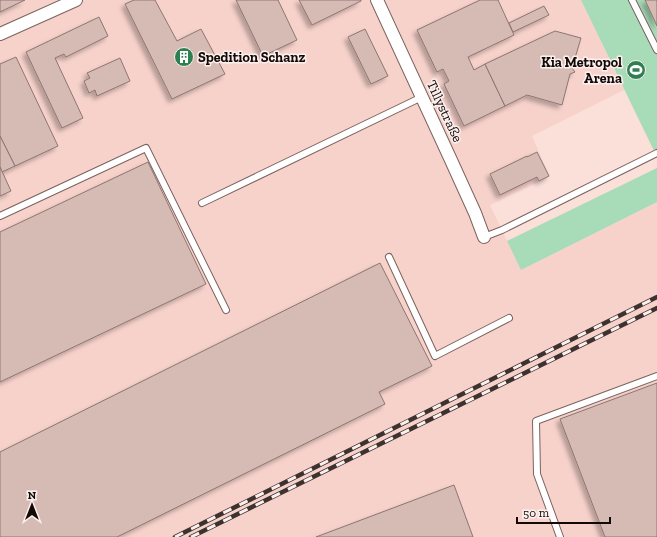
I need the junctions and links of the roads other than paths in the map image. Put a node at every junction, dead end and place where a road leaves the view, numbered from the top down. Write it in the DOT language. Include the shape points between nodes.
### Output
graph roads {
  1 [pos="76,0"];
  2 [pos="377,0"];
  3 [pos="632,0"];
  4 [pos="60,3"];
  5 [pos="0,34"];
  6 [pos="657,50"];
  7 [pos="422,97"];
  8 [pos="657,153"];
  9 [pos="202,203"];
  10 [pos="0,216"];
  11 [pos="484,237"];
  12 [pos="388,257"];
  13 [pos="226,310"];
  14 [pos="509,318"];
  15 [pos="657,376"];
  16 [pos="560,537"];
  1 -- 4 [label="street"];
  2 -- 7 [label="street, Tillystraße"];
  3 -- 6 [label="lane"];
  4 -- 5 [label="street"];
  7 -- 9 [label="lane"];
  7 -- 11 [label="street, Tillystraße"];
  8 -- 11 [label="lane"];
  10 -- 13 [label="lane" via="146,148"];
  12 -- 14 [label="lane" via="435,356"];
  15 -- 16 [label="lane" via="536,421 536,474"];
}
